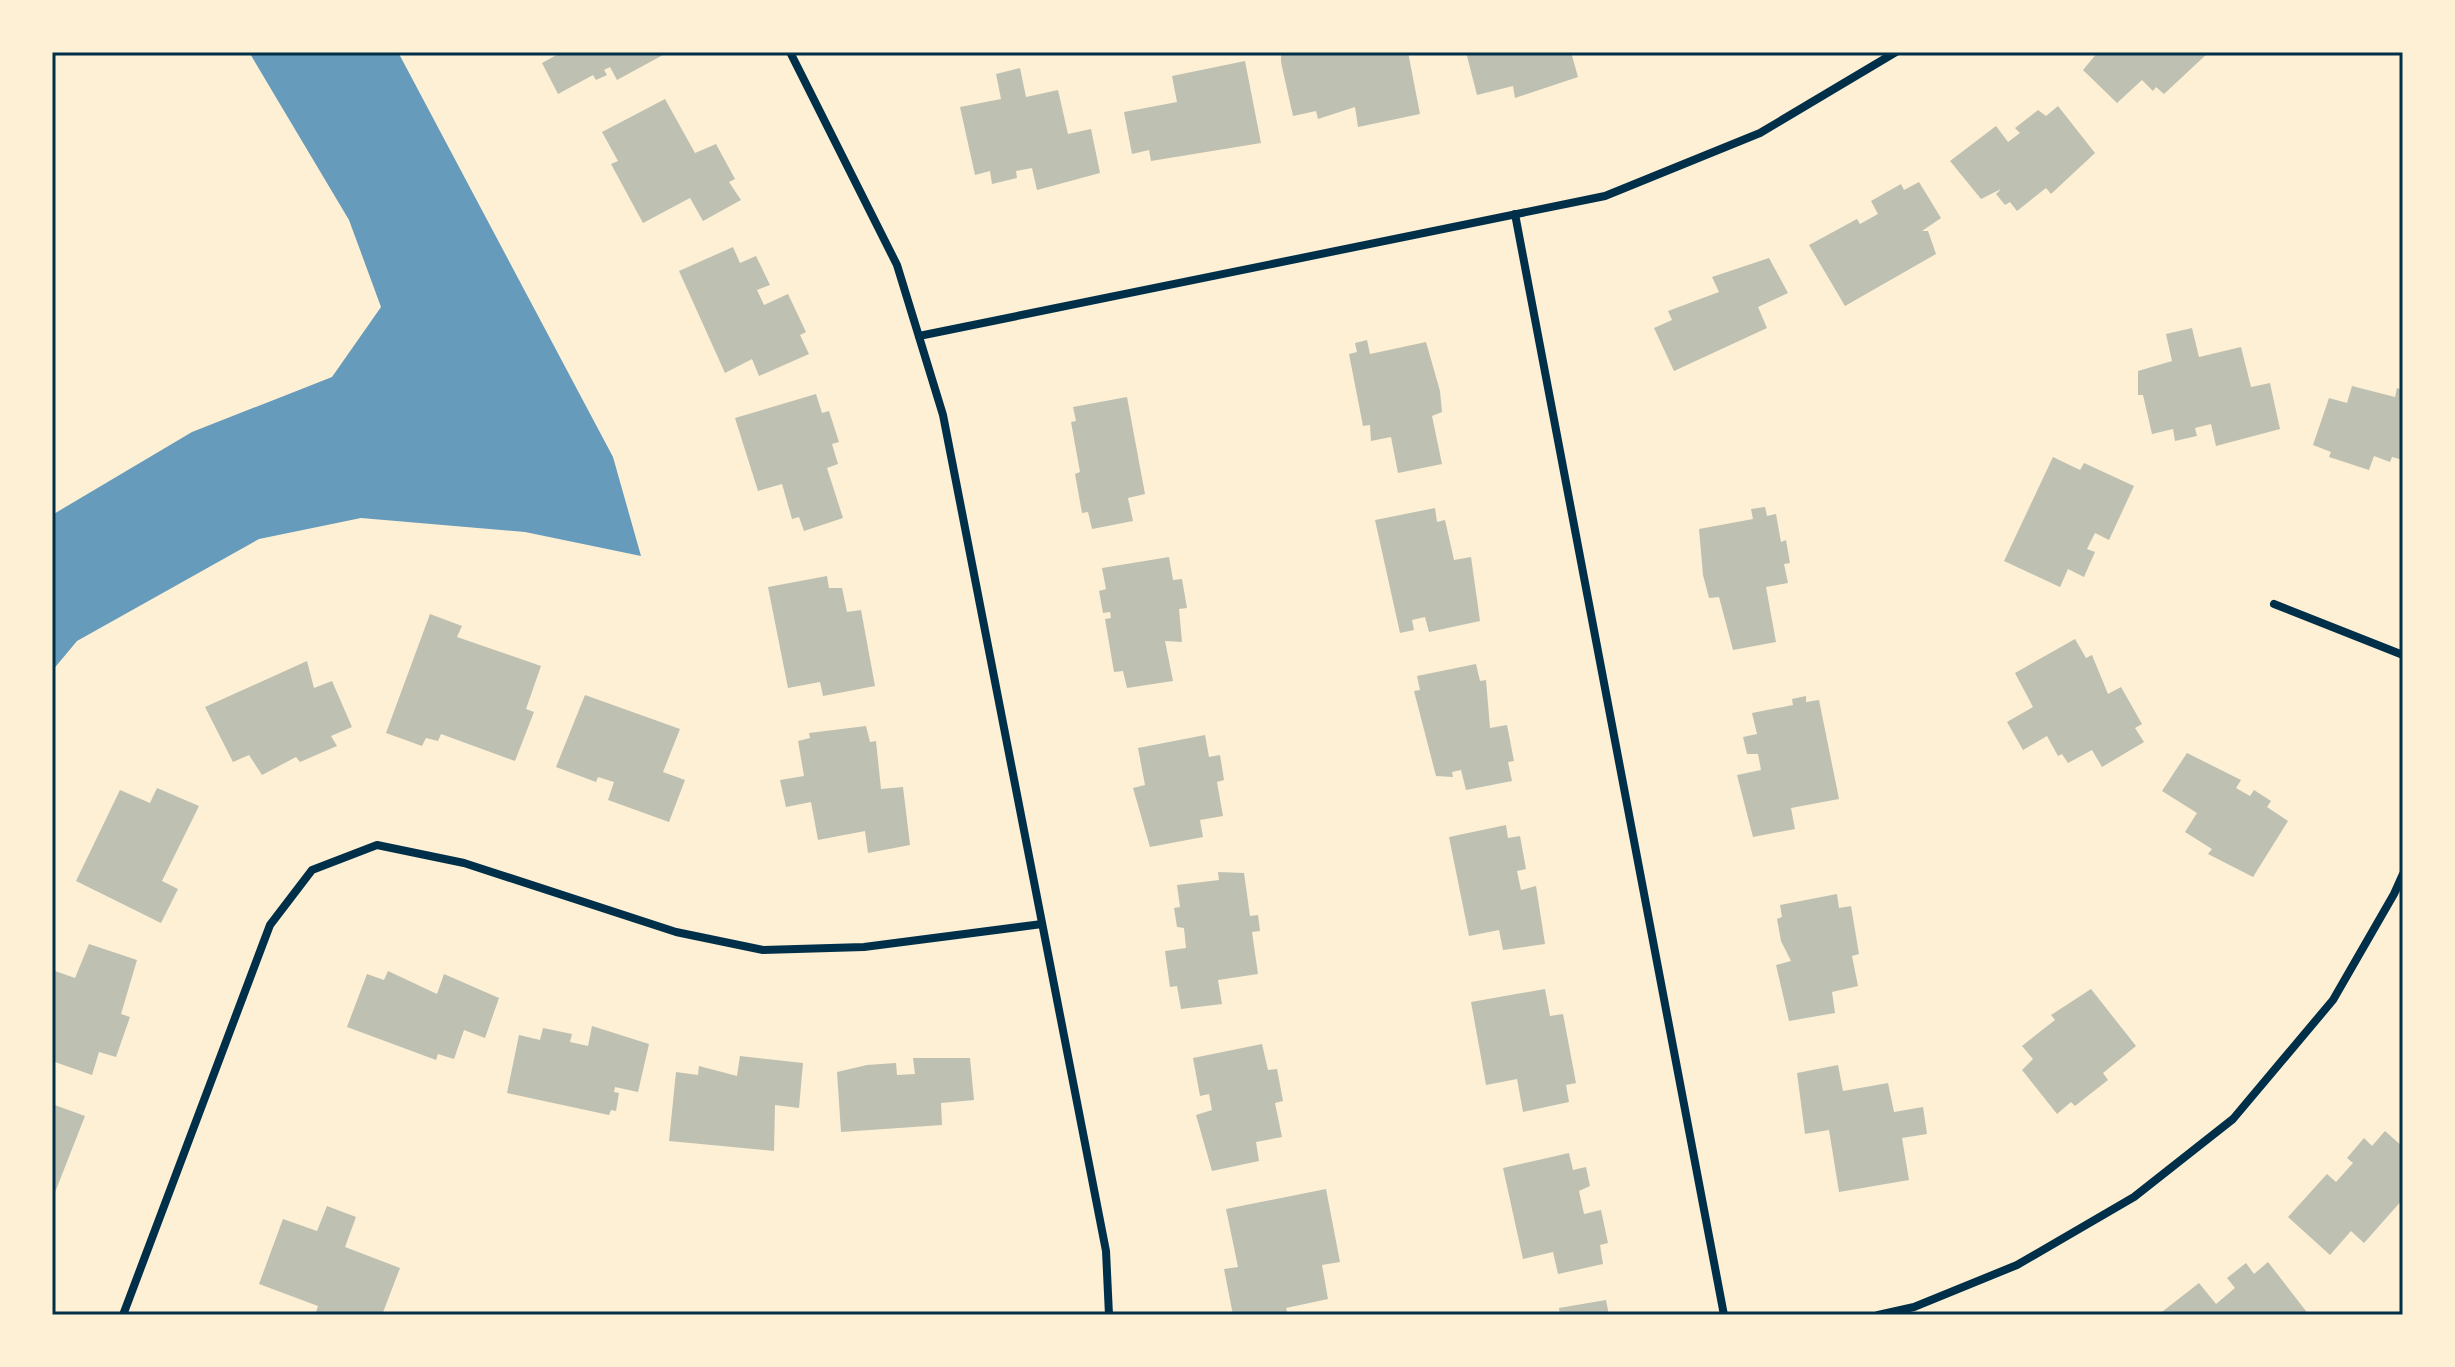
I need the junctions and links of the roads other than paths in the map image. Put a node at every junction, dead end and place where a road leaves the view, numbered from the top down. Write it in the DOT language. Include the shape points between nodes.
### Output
graph roads {
  1 [pos="790,52"];
  2 [pos="1896,52"];
  3 [pos="1515,214"];
  4 [pos="919,336"];
  5 [pos="2274,604"];
  6 [pos="2403,655"];
  7 [pos="2403,874"];
  8 [pos="1042,924"];
  9 [pos="123,1315"];
  10 [pos="1109,1315"];
  11 [pos="1724,1315"];
  12 [pos="1878,1315"];
  1 -- 4 [label="street" via="897,265"];
  2 -- 3 [label="street" via="1760,133 1605,196"];
  3 -- 4 [label="street"];
  3 -- 11 [label="street"];
  4 -- 8 [label="street" via="943,415"];
  5 -- 6 [label="street"];
  7 -- 12 [label="street" via="2333,1000 2233,1119 2134,1197 2017,1265 1914,1307"];
  8 -- 9 [label="street" via="864,947 763,950 676,932 464,863 377,845 312,870 270,925"];
  8 -- 10 [label="street" via="1106,1251"];
}
